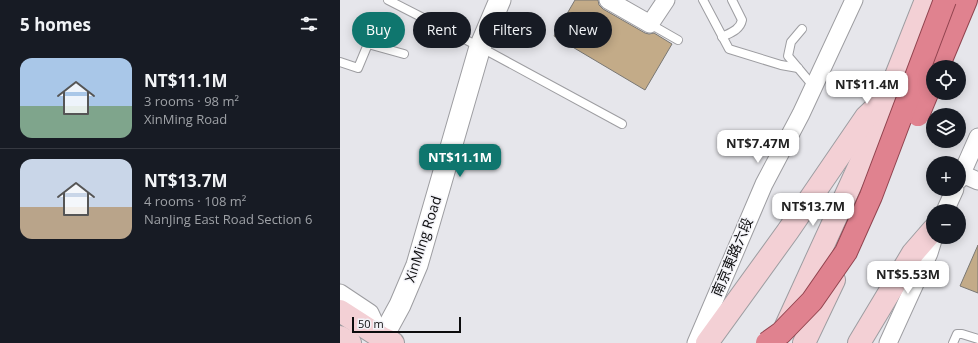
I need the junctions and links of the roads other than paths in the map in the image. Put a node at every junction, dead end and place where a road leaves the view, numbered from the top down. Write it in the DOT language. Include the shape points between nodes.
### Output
graph roads {
  1 [pos="388,0"];
  2 [pos="500,0"];
  3 [pos="608,0"];
  4 [pos="666,0"];
  5 [pos="703,0"];
  6 [pos="732,0"];
  7 [pos="854,0"];
  8 [pos="926,0"];
  9 [pos="945,0"];
  10 [pos="966,0"];
  11 [pos="495,12"];
  12 [pos="650,24"];
  13 [pos="802,29"];
  14 [pos="722,37"];
  15 [pos="678,40"];
  16 [pos="479,46"];
  17 [pos="480,48"];
  18 [pos="482,48"];
  19 [pos="404,54"];
  20 [pos="941,60"];
  21 [pos="340,62"];
  22 [pos="798,68"];
  23 [pos="814,88"];
  24 [pos="926,95"];
  25 [pos="888,96"];
  26 [pos="622,124"];
  27 [pos="978,137"];
  28 [pos="966,165"];
  29 [pos="966,178"];
  30 [pos="978,181"];
  31 [pos="926,238"];
  32 [pos="932,244"];
  33 [pos="340,293"];
  34 [pos="345,330"];
  35 [pos="978,338"];
  36 [pos="385,341"];
  37 [pos="696,343"];
  38 [pos="707,343"];
  39 [pos="767,343"];
  40 [pos="778,343"];
  41 [pos="804,343"];
  42 [pos="859,343"];
  43 [pos="888,343"];
  44 [pos="953,343"];
  1 -- 16 [label="lane"];
  2 -- 11 [label="street, XinMing Road"];
  3 -- 12 [label="street"];
  4 -- 12 [label="street"];
  5 -- 14 [label="lane"];
  6 -- 14 [label="lane" via="742,20 741,25 734,32"];
  7 -- 23 [label="street, 南京東路六段"];
  8 -- 25 [label="main road"];
  9 -- 39 [label="highway, bridge" via="871,196 846,252 812,301 781,333"];
  10 -- 20 [label="highway"];
  10 -- 41 [label="main road" via="933,57 866,214"];
  12 -- 15 [label="lane"];
  13 -- 22 [label="lane" via="791,42 788,56"];
  14 -- 22 [label="lane" via="729,48"];
  17 -- 36 [label="street, XinMing Road" via="417,265"];
  18 -- 26 [label="lane"];
  19 -- 21 [label="lane" via="368,44 358,68"];
  22 -- 23 [label="lane"];
  23 -- 37 [label="street, 南京東路六段" via="764,184"];
  24 -- 40 [label="highway, bridge" via="870,228 835,284"];
  25 -- 38 [label="main road" via="866,117"];
  25 -- 40 [label="main road" via="878,125"];
  27 -- 28 [label="street"];
  29 -- 30 [label="street"];
  31 -- 42 [label="main road" via="913,253"];
  32 -- 43 [label="street"];
  33 -- 36 [label="street" via="370,313"];
  34 -- 36 [label="main road"];
  35 -- 44 [label="lane" via="957,334"];
}
